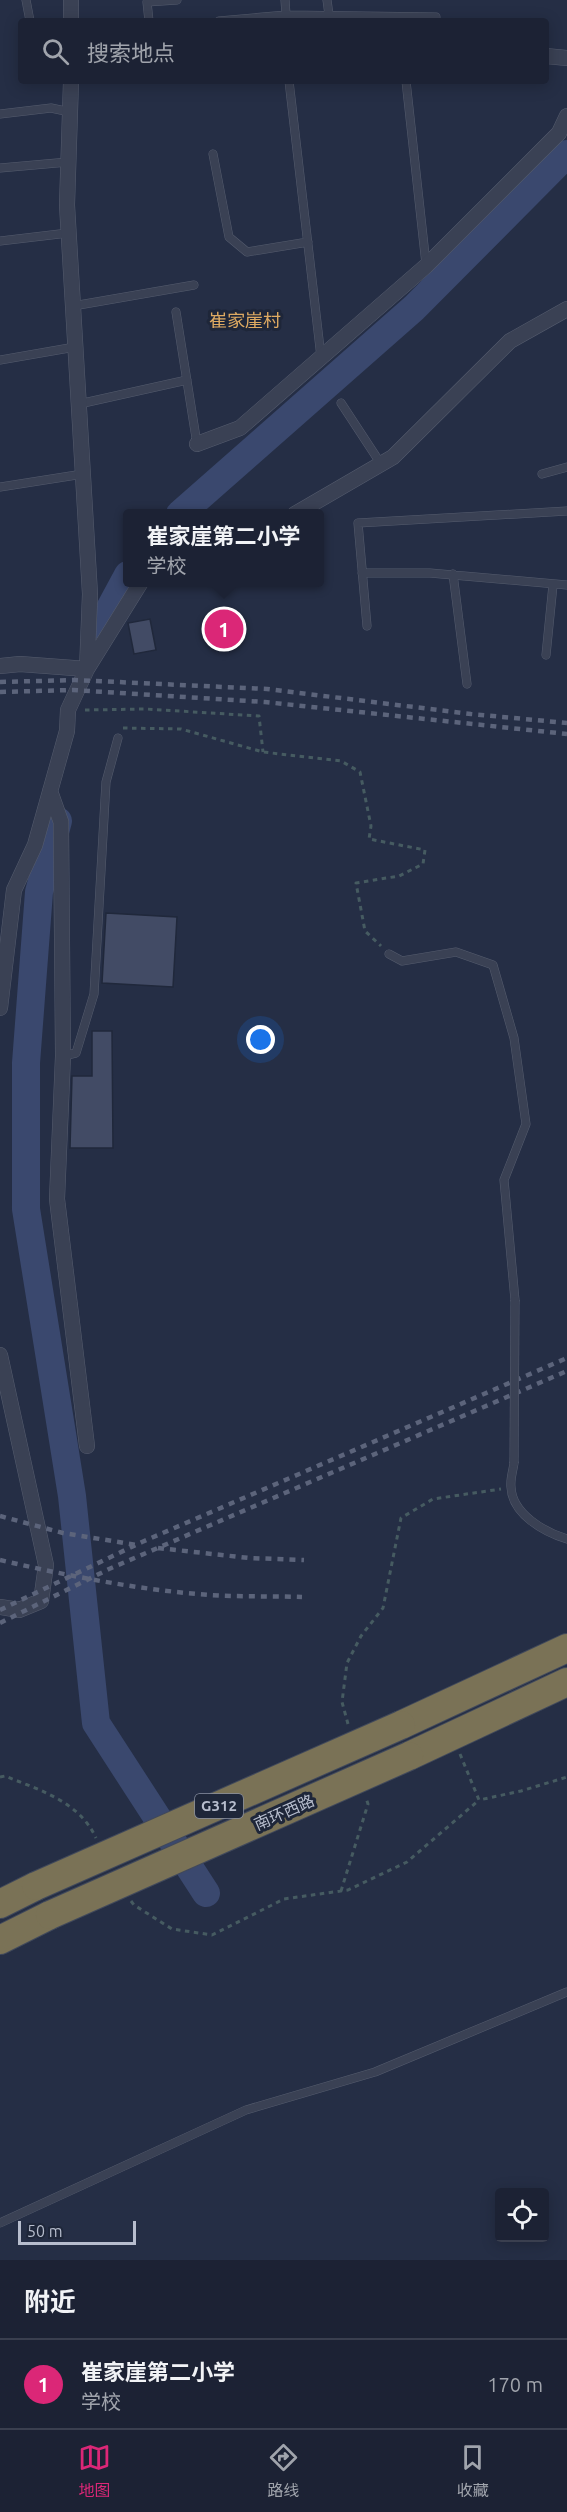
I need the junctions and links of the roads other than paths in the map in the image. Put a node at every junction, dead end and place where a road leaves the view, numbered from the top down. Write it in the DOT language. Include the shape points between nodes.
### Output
graph roads {
  1 [pos="26,0"];
  2 [pos="71,0"];
  3 [pos="177,0"];
  4 [pos="285,0"];
  5 [pos="327,0"];
  6 [pos="286,15"];
  7 [pos="329,15"];
  8 [pos="436,17"];
  9 [pos="29,18"];
  10 [pos="71,18"];
  11 [pos="149,18"];
  12 [pos="252,18"];
  13 [pos="549,56"];
  14 [pos="567,58"];
  15 [pos="71,84"];
  16 [pos="289,84"];
  17 [pos="406,84"];
  18 [pos="70,112"];
  19 [pos="0,114"];
  20 [pos="567,116"];
  21 [pos="213,154"];
  22 [pos="68,162"];
  23 [pos="0,168"];
  24 [pos="68,233"];
  25 [pos="0,241"];
  26 [pos="308,242"];
  27 [pos="426,266"];
  28 [pos="194,285"];
  29 [pos="73,306"];
  30 [pos="567,309"];
  31 [pos="176,312"];
  32 [pos="75,347"];
  33 [pos="322,358"];
  34 [pos="0,360"];
  35 [pos="187,380"];
  36 [pos="341,403"];
  37 [pos="79,404"];
  38 [pos="197,444"];
  39 [pos="381,464"];
  40 [pos="567,467"];
  41 [pos="83,474"];
  42 [pos="542,474"];
  43 [pos="0,487"];
  44 [pos="303,509"];
  45 [pos="567,511"];
  46 [pos="362,573"];
  47 [pos="453,574"];
  48 [pos="553,585"];
  49 [pos="567,585"];
  50 [pos="138,587"];
  51 [pos="367,626"];
  52 [pos="546,656"];
  53 [pos="0,666"];
  54 [pos="87,669"];
  55 [pos="466,684"];
  56 [pos="118,738"];
  57 [pos="50,791"];
  58 [pos="7,892"];
  59 [pos="4,940"];
  60 [pos="389,954"];
  61 [pos="0,1008"];
  62 [pos="63,1056"];
  63 [pos="0,1356"];
  64 [pos="87,1446"];
  65 [pos="567,1539"];
  66 [pos="0,1607"];
  67 [pos="567,1648"];
  68 [pos="567,1682"];
  69 [pos="0,1904"];
  70 [pos="0,1940"];
  71 [pos="567,1992"];
  72 [pos="0,2223"];
  1 -- 9 [label="lane"];
  2 -- 10 [label="street"];
  3 -- 11 [label="lane" via="147,2"];
  4 -- 6 [label="lane"];
  5 -- 7 [label="lane"];
  6 -- 7 [label="lane"];
  6 -- 12 [label="lane"];
  7 -- 8 [label="lane"];
  13 -- 14 [label="street"];
  15 -- 18 [label="street"];
  16 -- 26 [label="lane"];
  17 -- 27 [label="lane"];
  18 -- 19 [label="lane" via="51,108"];
  18 -- 22 [label="street"];
  20 -- 27 [label="street" via="559,133"];
  21 -- 26 [label="lane" via="230,237 247,252"];
  22 -- 23 [label="lane"];
  22 -- 24 [label="street"];
  24 -- 25 [label="lane"];
  24 -- 29 [label="street"];
  26 -- 33 [label="lane"];
  27 -- 33 [label="street"];
  28 -- 29 [label="lane"];
  29 -- 32 [label="street"];
  30 -- 39 [label="street" via="510,342 393,457"];
  31 -- 35 [label="lane"];
  32 -- 34 [label="lane"];
  32 -- 37 [label="street"];
  33 -- 38 [label="street" via="240,429"];
  35 -- 37 [label="lane"];
  35 -- 38 [label="lane"];
  36 -- 39 [label="lane"];
  37 -- 41 [label="street"];
  39 -- 44 [label="street"];
  40 -- 42 [label="lane"];
  41 -- 43 [label="lane"];
  41 -- 54 [label="street" via="90,594"];
  45 -- 46 [label="lane" via="358,523"];
  46 -- 47 [label="lane"];
  46 -- 51 [label="lane"];
  47 -- 48 [label="lane"];
  47 -- 55 [label="lane"];
  48 -- 49 [label="lane"];
  48 -- 52 [label="lane"];
  50 -- 54 [label="street"];
  53 -- 54 [label="street"];
  54 -- 57 [label="street" via="68,710 67,731"];
  56 -- 62 [label="lane" via="106,782 94,994 75,1053"];
  57 -- 58 [label="street" via="35,845"];
  57 -- 62 [label="street" via="61,822"];
  58 -- 59 [label="street"];
  59 -- 61 [label="street"];
  60 -- 65 [label="lane, bridge" via="402,961 456,952 493,965 514,1038 526,1124 504,1180 515,1300 511,1487 521,1512 547,1531"];
  62 -- 64 [label="street" via="57,1199"];
  63 -- 66 [label="street" via="46,1565 41,1601 19,1610"];
  67 -- 69 [label="highway, 南环西路 / G312, bridge"];
  68 -- 70 [label="highway, 南环西路 / G312, bridge"];
  71 -- 72 [label="lane" via="375,2072 246,2110"];
}
